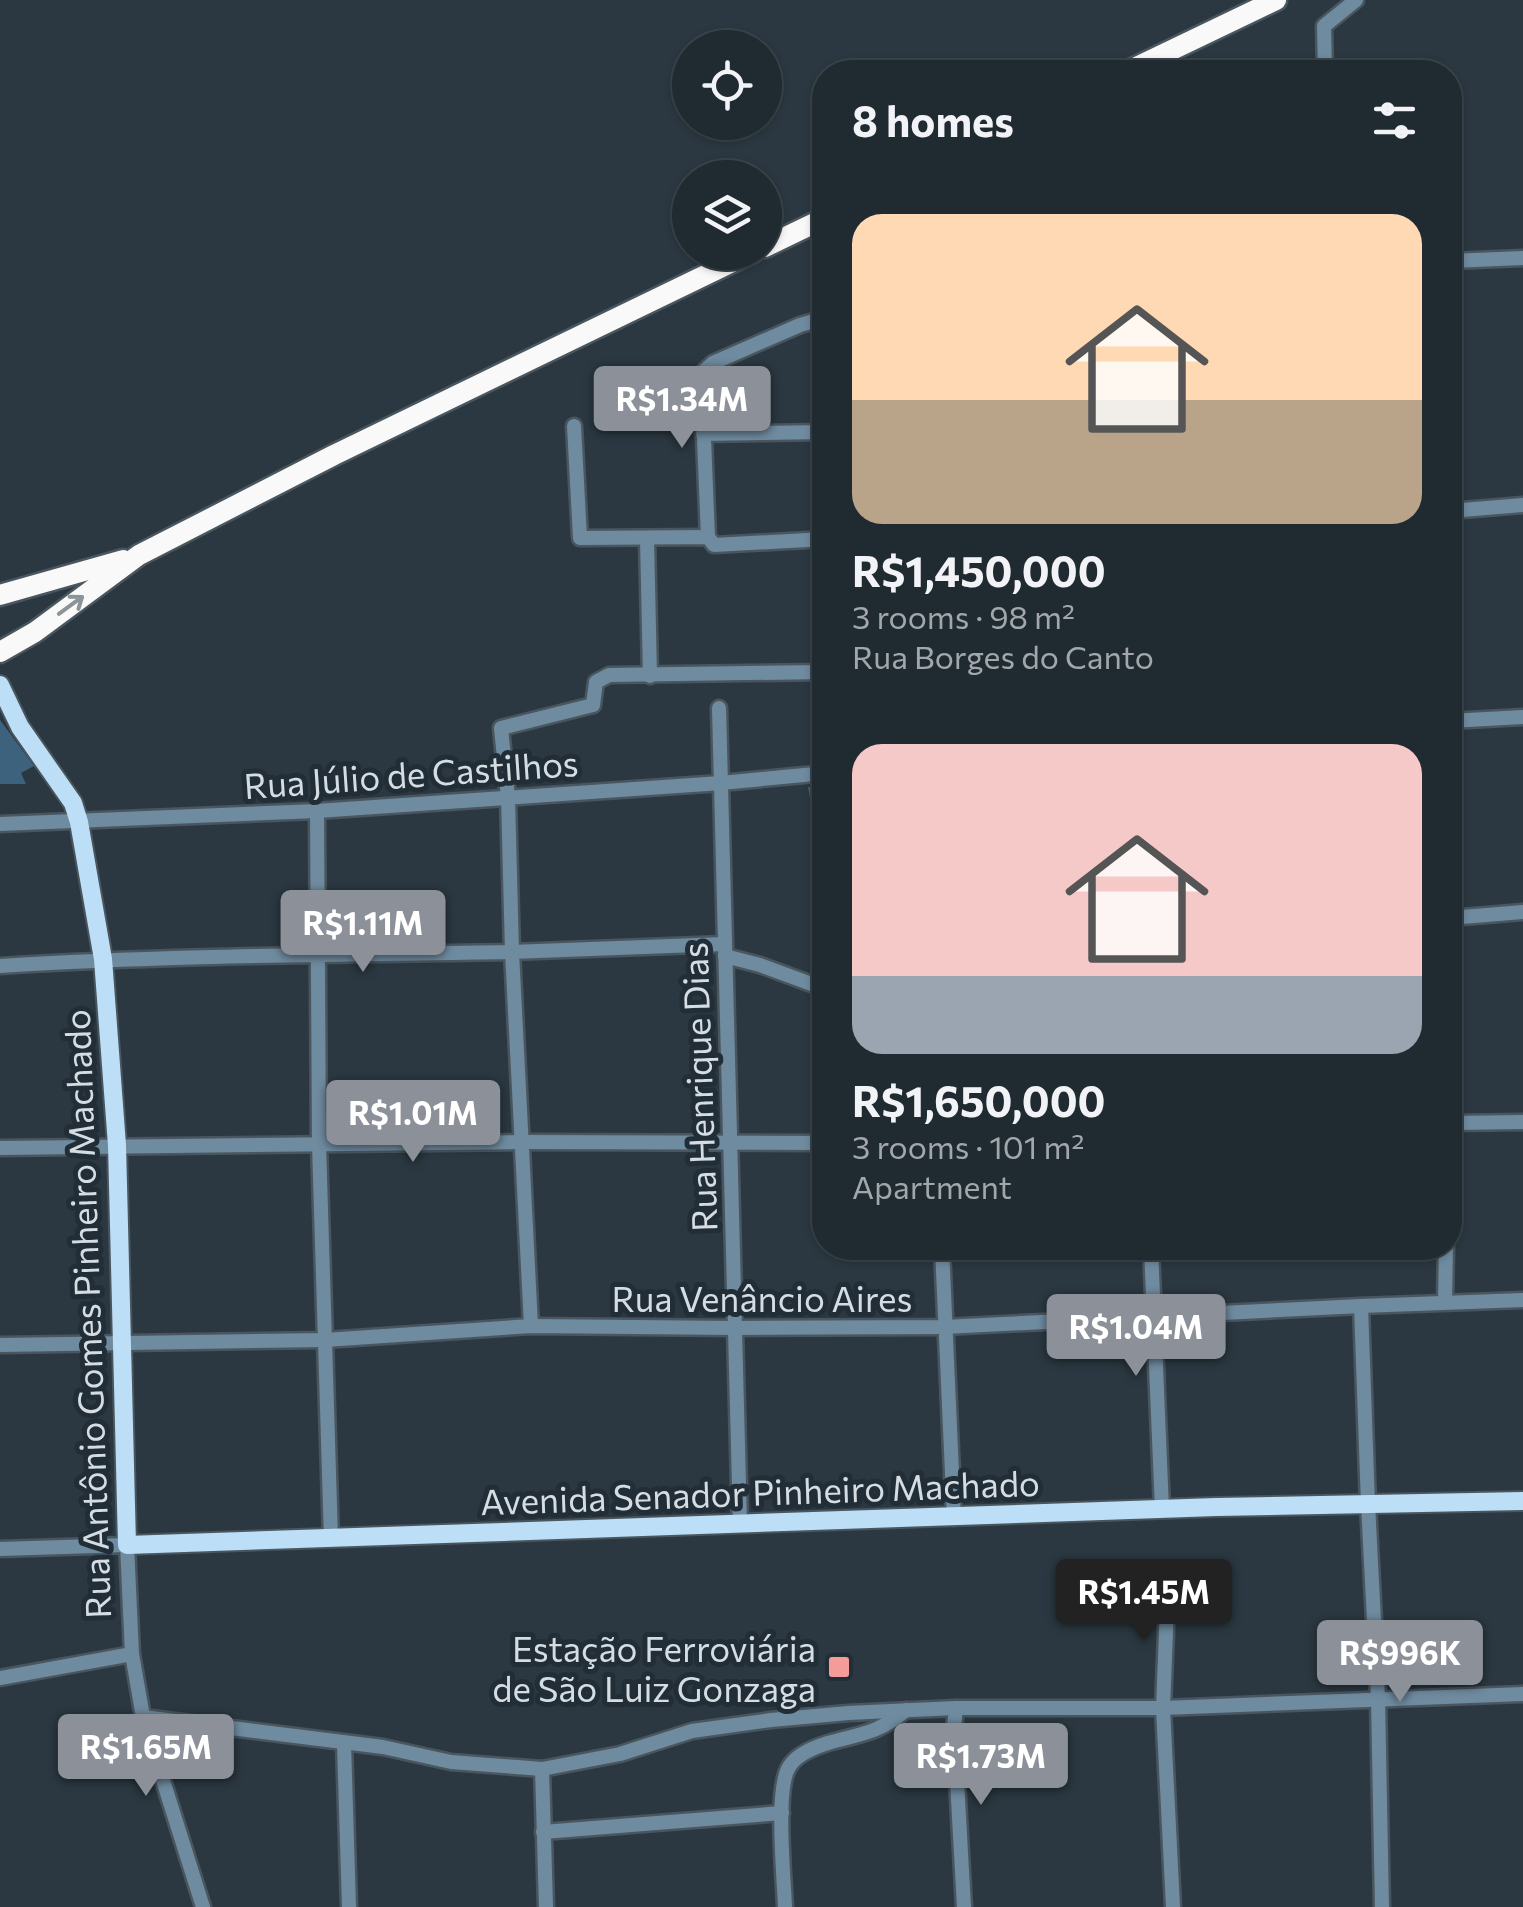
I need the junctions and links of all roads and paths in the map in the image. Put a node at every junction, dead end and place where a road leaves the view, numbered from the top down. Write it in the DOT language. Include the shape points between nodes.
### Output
graph roads {
  1 [pos="1276,0"];
  2 [pos="1356,0"];
  3 [pos="1151,60"];
  4 [pos="1325,60"];
  5 [pos="812,224"];
  6 [pos="782,239"];
  7 [pos="1523,258"];
  8 [pos="1462,261"];
  9 [pos="716,270"];
  10 [pos="812,322"];
  11 [pos="574,426"];
  12 [pos="812,432"];
  13 [pos="704,434"];
  14 [pos="1523,506"];
  15 [pos="1462,510"];
  16 [pos="708,537"];
  17 [pos="646,538"];
  18 [pos="812,540"];
  19 [pos="139,555"];
  20 [pos="0,595"];
  21 [pos="0,652"];
  22 [pos="812,672"];
  23 [pos="650,676"];
  24 [pos="0,685"];
  25 [pos="719,708"];
  26 [pos="0,710"];
  27 [pos="1523,717"];
  28 [pos="1462,721"];
  29 [pos="20,727"];
  30 [pos="812,774"];
  31 [pos="720,784"];
  32 [pos="508,797"];
  33 [pos="316,812"];
  34 [pos="79,822"];
  35 [pos="0,824"];
  36 [pos="1523,912"];
  37 [pos="1462,917"];
  38 [pos="725,950"];
  39 [pos="512,952"];
  40 [pos="318,953"];
  41 [pos="103,959"];
  42 [pos="0,966"];
  43 [pos="812,984"];
  44 [pos="1462,1122"];
  45 [pos="1523,1122"];
  46 [pos="522,1142"];
  47 [pos="730,1142"];
  48 [pos="812,1143"];
  49 [pos="318,1144"];
  50 [pos="117,1145"];
  51 [pos="0,1148"];
  52 [pos="942,1260"];
  53 [pos="1152,1260"];
  54 [pos="1446,1260"];
  55 [pos="1523,1300"];
  56 [pos="1445,1302"];
  57 [pos="1360,1306"];
  58 [pos="1156,1316"];
  59 [pos="531,1326"];
  60 [pos="944,1326"];
  61 [pos="735,1328"];
  62 [pos="324,1340"];
  63 [pos="122,1342"];
  64 [pos="0,1345"];
  65 [pos="1523,1501"];
  66 [pos="1368,1504"];
  67 [pos="1162,1509"];
  68 [pos="954,1518"];
  69 [pos="740,1524"];
  70 [pos="330,1539"];
  71 [pos="127,1545"];
  72 [pos="0,1549"];
  73 [pos="1168,1581"];
  74 [pos="132,1654"];
  75 [pos="0,1678"];
  76 [pos="1523,1694"];
  77 [pos="1378,1698"];
  78 [pos="956,1708"];
  79 [pos="1163,1708"];
  80 [pos="907,1709"];
  81 [pos="143,1718"];
  82 [pos="800,1718"];
  83 [pos="344,1743"];
  84 [pos="826,1744"];
  85 [pos="542,1769"];
  86 [pos="782,1813"];
  87 [pos="543,1832"];
  88 [pos="204,1907"];
  89 [pos="349,1907"];
  90 [pos="546,1907"];
  91 [pos="784,1907"];
  92 [pos="964,1907"];
  93 [pos="1173,1907"];
  94 [pos="1382,1907"];
  1 -- 3 [label="highway"];
  2 -- 4 [label="street" via="1324,26"];
  5 -- 6 [label="highway"];
  7 -- 8 [label="street"];
  9 -- 19 [label="highway"];
  10 -- 13 [label="street" via="704,372"];
  11 -- 17 [label="street" via="580,538"];
  12 -- 13 [label="street"];
  13 -- 16 [label="street"];
  14 -- 15 [label="street"];
  16 -- 17 [label="street"];
  16 -- 18 [label="street" via="714,545"];
  17 -- 23 [label="street"];
  19 -- 20 [label="highway"];
  21 -- 19 [label="highway, one-way"];
  22 -- 23 [label="street"];
  23 -- 32 [label="street" via="609,675 596,682 593,704 501,728"];
  24 -- 29 [label="main road, Rua Antônio Gomes Pinheiro Machado"];
  25 -- 31 [label="street, Rua Henrique Dias"];
  26 -- 29 [label="main road, Rua Antônio Gomes Pinheiro Machado"];
  27 -- 28 [label="street"];
  29 -- 34 [label="main road, Rua Antônio Gomes Pinheiro Machado"];
  30 -- 31 [label="street, Rua Júlio de Castilhos"];
  31 -- 32 [label="street, Rua Júlio de Castilhos"];
  31 -- 38 [label="street, Rua Henrique Dias"];
  32 -- 33 [label="street, Rua Júlio de Castilhos"];
  32 -- 39 [label="street"];
  33 -- 34 [label="street, Rua Júlio de Castilhos"];
  33 -- 40 [label="street"];
  34 -- 35 [label="street, Rua Júlio de Castilhos"];
  34 -- 41 [label="main road, Rua Antônio Gomes Pinheiro Machado"];
  36 -- 37 [label="street"];
  38 -- 39 [label="street"];
  38 -- 43 [label="street"];
  38 -- 47 [label="street, Rua Henrique Dias"];
  39 -- 40 [label="street"];
  39 -- 46 [label="street"];
  40 -- 41 [label="street"];
  40 -- 49 [label="street"];
  41 -- 42 [label="street"];
  41 -- 50 [label="main road, Rua Antônio Gomes Pinheiro Machado"];
  44 -- 45 [label="street"];
  46 -- 47 [label="street"];
  46 -- 49 [label="street"];
  46 -- 59 [label="street"];
  47 -- 48 [label="street"];
  47 -- 61 [label="street, Rua Henrique Dias"];
  49 -- 50 [label="street"];
  49 -- 62 [label="street"];
  50 -- 51 [label="street"];
  50 -- 63 [label="main road, Rua Antônio Gomes Pinheiro Machado"];
  52 -- 60 [label="street"];
  53 -- 58 [label="street"];
  54 -- 56 [label="street"];
  55 -- 56 [label="street, Rua Venâncio Aires"];
  56 -- 57 [label="street, Rua Venâncio Aires"];
  57 -- 58 [label="street, Rua Venâncio Aires"];
  57 -- 66 [label="street"];
  58 -- 60 [label="street, Rua Venâncio Aires"];
  58 -- 67 [label="street"];
  59 -- 61 [label="street, Rua Venâncio Aires"];
  59 -- 62 [label="street, Rua Venâncio Aires"];
  60 -- 61 [label="street, Rua Venâncio Aires"];
  60 -- 68 [label="street"];
  61 -- 69 [label="street, Rua Henrique Dias"];
  62 -- 63 [label="street, Rua Venâncio Aires"];
  62 -- 70 [label="street"];
  63 -- 64 [label="street, Rua Venâncio Aires"];
  63 -- 71 [label="main road, Rua Antônio Gomes Pinheiro Machado"];
  65 -- 66 [label="main road, Avenida Senador Pinheiro Machado"];
  66 -- 67 [label="main road, Avenida Senador Pinheiro Machado"];
  66 -- 77 [label="street"];
  67 -- 68 [label="main road, Avenida Senador Pinheiro Machado"];
  68 -- 69 [label="main road, Avenida Senador Pinheiro Machado"];
  69 -- 70 [label="main road, Avenida Senador Pinheiro Machado"];
  70 -- 71 [label="main road, Avenida Senador Pinheiro Machado"];
  71 -- 72 [label="street, Avenida Senador Pinheiro Machado"];
  71 -- 74 [label="street, Rua Antônio Gomes Pinheiro Machado"];
  73 -- 79 [label="street"];
  74 -- 75 [label="street"];
  74 -- 81 [label="street, Rua Antônio Gomes Pinheiro Machado"];
  76 -- 77 [label="street"];
  77 -- 79 [label="street"];
  77 -- 94 [label="street"];
  78 -- 79 [label="street"];
  78 -- 80 [label="street"];
  78 -- 92 [label="street"];
  79 -- 93 [label="street"];
  80 -- 82 [label="street"];
  80 -- 84 [label="street" via="888,1725"];
  81 -- 83 [label="street"];
  81 -- 88 [label="street, Rua Antônio Gomes Pinheiro Machado"];
  82 -- 84 [label="street"];
  82 -- 85 [label="street" via="692,1731"];
  83 -- 85 [label="street"];
  83 -- 89 [label="street"];
  84 -- 86 [label="street" via="791,1763"];
  85 -- 87 [label="street"];
  86 -- 87 [label="street"];
  86 -- 91 [label="street"];
  87 -- 90 [label="street"];
}
